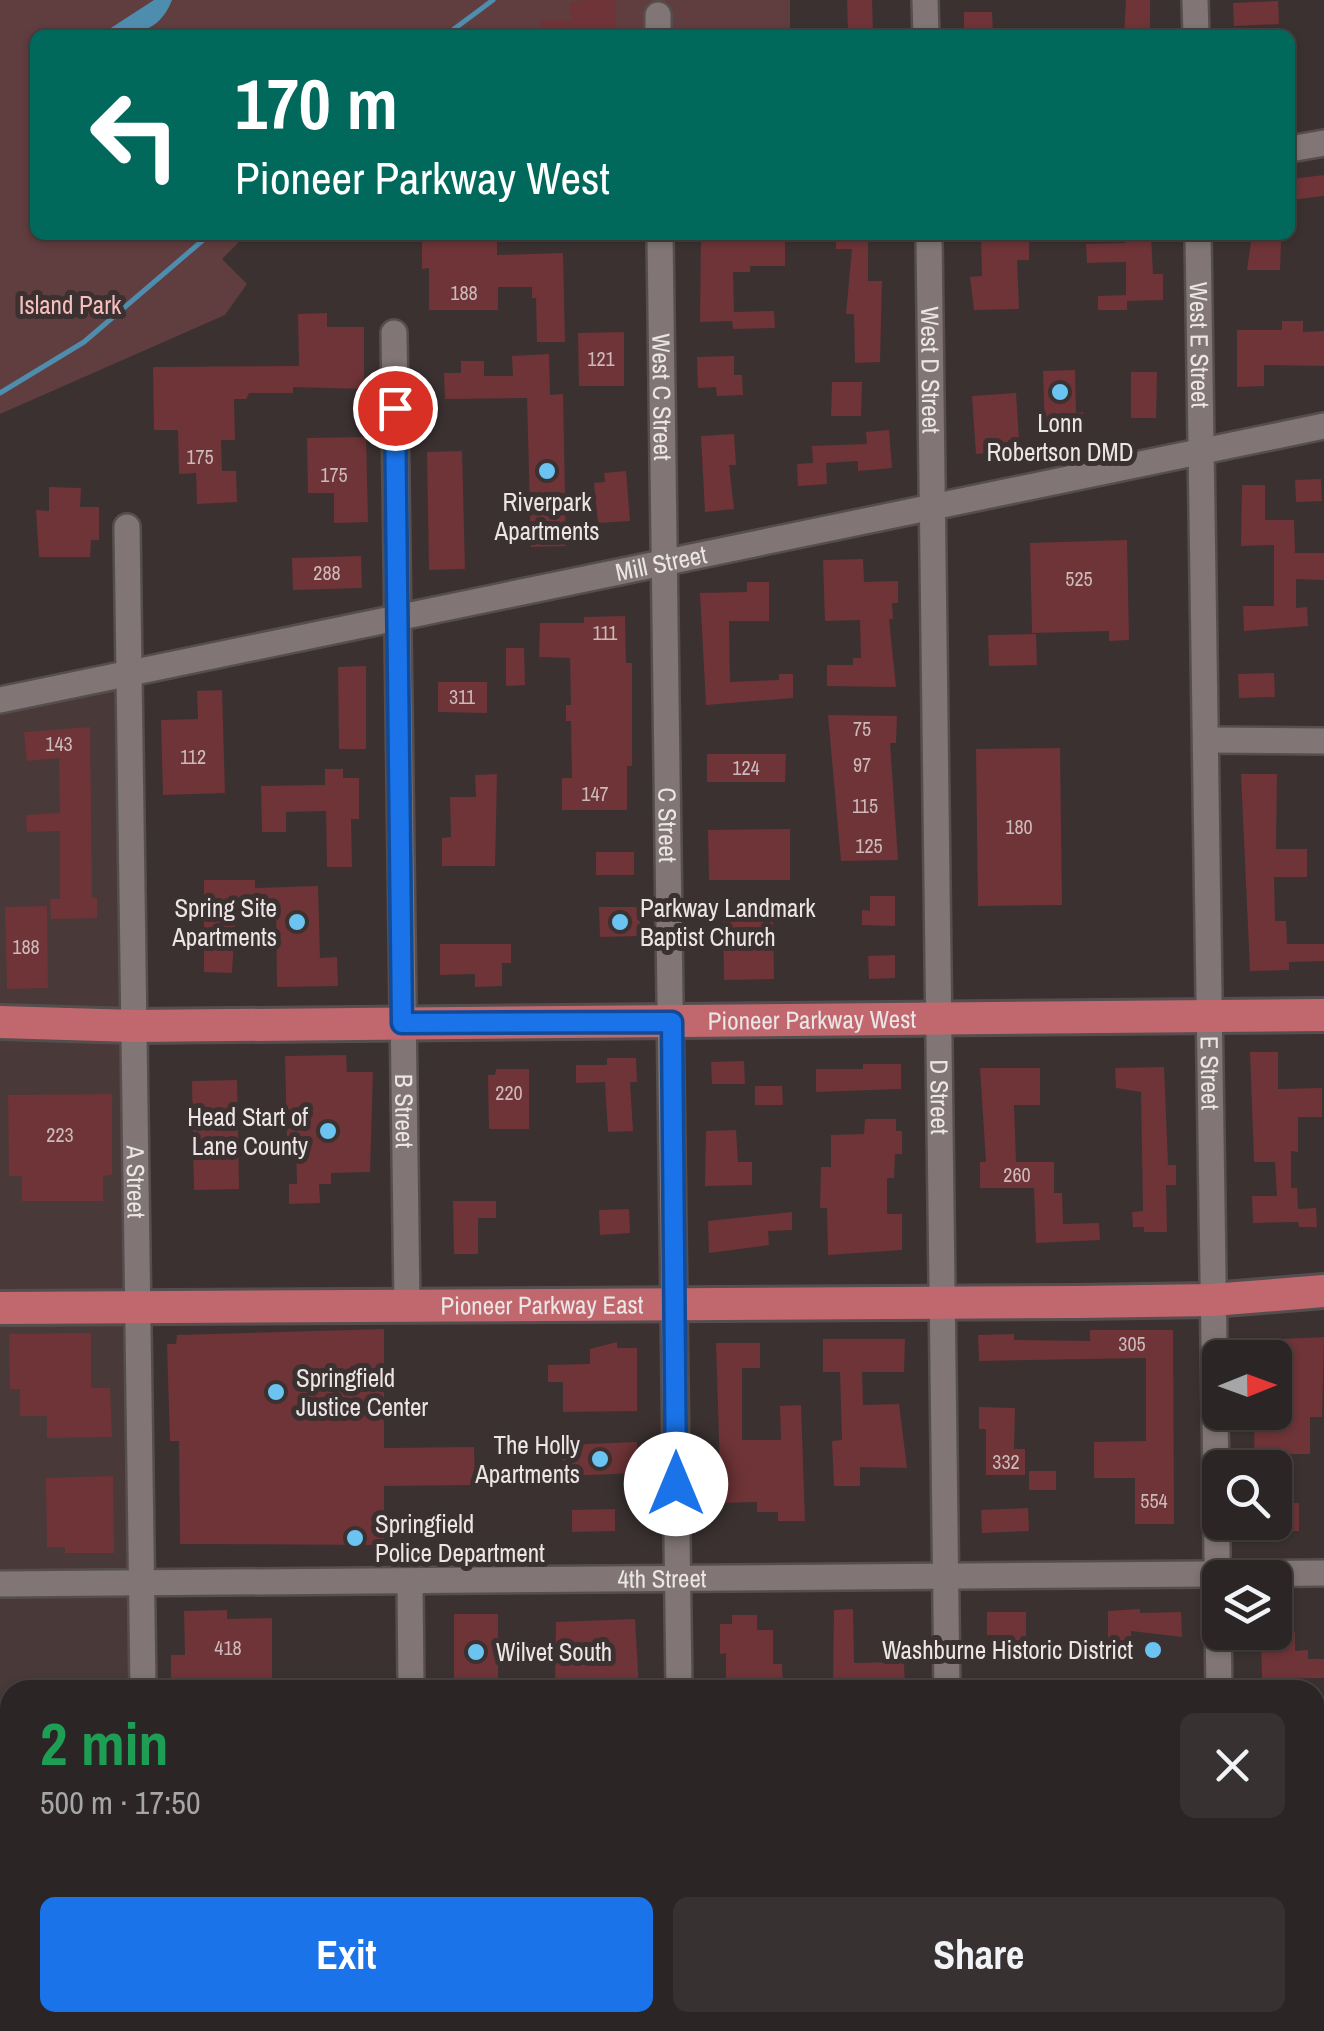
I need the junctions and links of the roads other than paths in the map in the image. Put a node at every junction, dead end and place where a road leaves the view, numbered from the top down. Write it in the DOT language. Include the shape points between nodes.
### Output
graph roads {
  1 [pos="925,0"];
  2 [pos="1195,0"];
  3 [pos="926,30"];
  4 [pos="1196,30"];
  5 [pos="1324,144"];
  6 [pos="1295,148"];
  7 [pos="660,240"];
  8 [pos="928,240"];
  9 [pos="1198,240"];
  10 [pos="394,334"];
  11 [pos="1324,426"];
  12 [pos="1202,452"];
  13 [pos="935,506"];
  14 [pos="127,527"];
  15 [pos="665,562"];
  16 [pos="397,617"];
  17 [pos="130,673"];
  18 [pos="0,700"];
  19 [pos="1206,740"];
  20 [pos="1324,741"];
  21 [pos="1324,1015"];
  22 [pos="1210,1016"];
  23 [pos="939,1019"];
  24 [pos="0,1022"];
  25 [pos="672,1022"];
  26 [pos="402,1023"];
  27 [pos="134,1026"];
  28 [pos="1324,1291"];
  29 [pos="1212,1300"];
  30 [pos="940,1303"];
  31 [pos="675,1305"];
  32 [pos="406,1306"];
  33 [pos="0,1308"];
  34 [pos="137,1308"];
  35 [pos="1217,1560"];
  36 [pos="1202,1573"];
  37 [pos="1292,1573"];
  38 [pos="1324,1573"];
  39 [pos="946,1575"];
  40 [pos="676,1577"];
  41 [pos="410,1580"];
  42 [pos="0,1584"];
  43 [pos="141,1584"];
  44 [pos="1218,1650"];
  45 [pos="143,1680"];
  46 [pos="412,1680"];
  47 [pos="679,1680"];
  48 [pos="947,1680"];
  49 [pos="1219,1680"];
  1 -- 3 [label="street"];
  2 -- 4 [label="street"];
  5 -- 6 [label="street"];
  7 -- 15 [label="street, West C Street"];
  8 -- 13 [label="street, West D Street"];
  9 -- 12 [label="street, West E Street"];
  10 -- 16 [label="street, B Street"];
  11 -- 12 [label="street, Mill Street"];
  12 -- 13 [label="street, Mill Street"];
  12 -- 19 [label="street, E Street"];
  13 -- 15 [label="street, Mill Street"];
  13 -- 23 [label="street, D Street"];
  14 -- 17 [label="street, A Street"];
  15 -- 16 [label="street, Mill Street"];
  15 -- 25 [label="street, C Street"];
  16 -- 17 [label="street, Mill Street"];
  16 -- 26 [label="street, B Street"];
  17 -- 18 [label="street, Mill Street"];
  17 -- 27 [label="street, A Street"];
  19 -- 20 [label="street"];
  19 -- 22 [label="street, E Street"];
  21 -- 22 [label="main road, Pioneer Parkway West"];
  22 -- 23 [label="main road, Pioneer Parkway West"];
  22 -- 29 [label="street, E Street"];
  23 -- 25 [label="main road, Pioneer Parkway West"];
  23 -- 30 [label="street, D Street"];
  24 -- 27 [label="main road, Pioneer Parkway West"];
  25 -- 26 [label="main road, Pioneer Parkway West"];
  25 -- 31 [label="street, C Street"];
  26 -- 27 [label="main road, Pioneer Parkway West"];
  26 -- 32 [label="street, B Street"];
  27 -- 34 [label="street, A Street"];
  28 -- 29 [label="main road, Pioneer Parkway East"];
  29 -- 30 [label="main road, Pioneer Parkway East"];
  29 -- 35 [label="street, E Street"];
  30 -- 31 [label="main road, Pioneer Parkway East"];
  30 -- 39 [label="street, D Street"];
  31 -- 32 [label="main road, Pioneer Parkway East"];
  31 -- 40 [label="street, C Street"];
  32 -- 34 [label="main road, Pioneer Parkway East"];
  33 -- 34 [label="main road, Pioneer Parkway East"];
  34 -- 43 [label="street, A Street"];
  36 -- 39 [label="street, 4th Street"];
  37 -- 38 [label="street, 4th Street"];
  39 -- 40 [label="street, 4th Street"];
  39 -- 48 [label="street, D Street"];
  40 -- 41 [label="street, 4th Street"];
  40 -- 47 [label="street, C Street"];
  41 -- 43 [label="street, 4th Street"];
  41 -- 46 [label="street"];
  42 -- 43 [label="street, 4th Street"];
  43 -- 45 [label="street, A Street"];
  44 -- 49 [label="street, E Street"];
}
